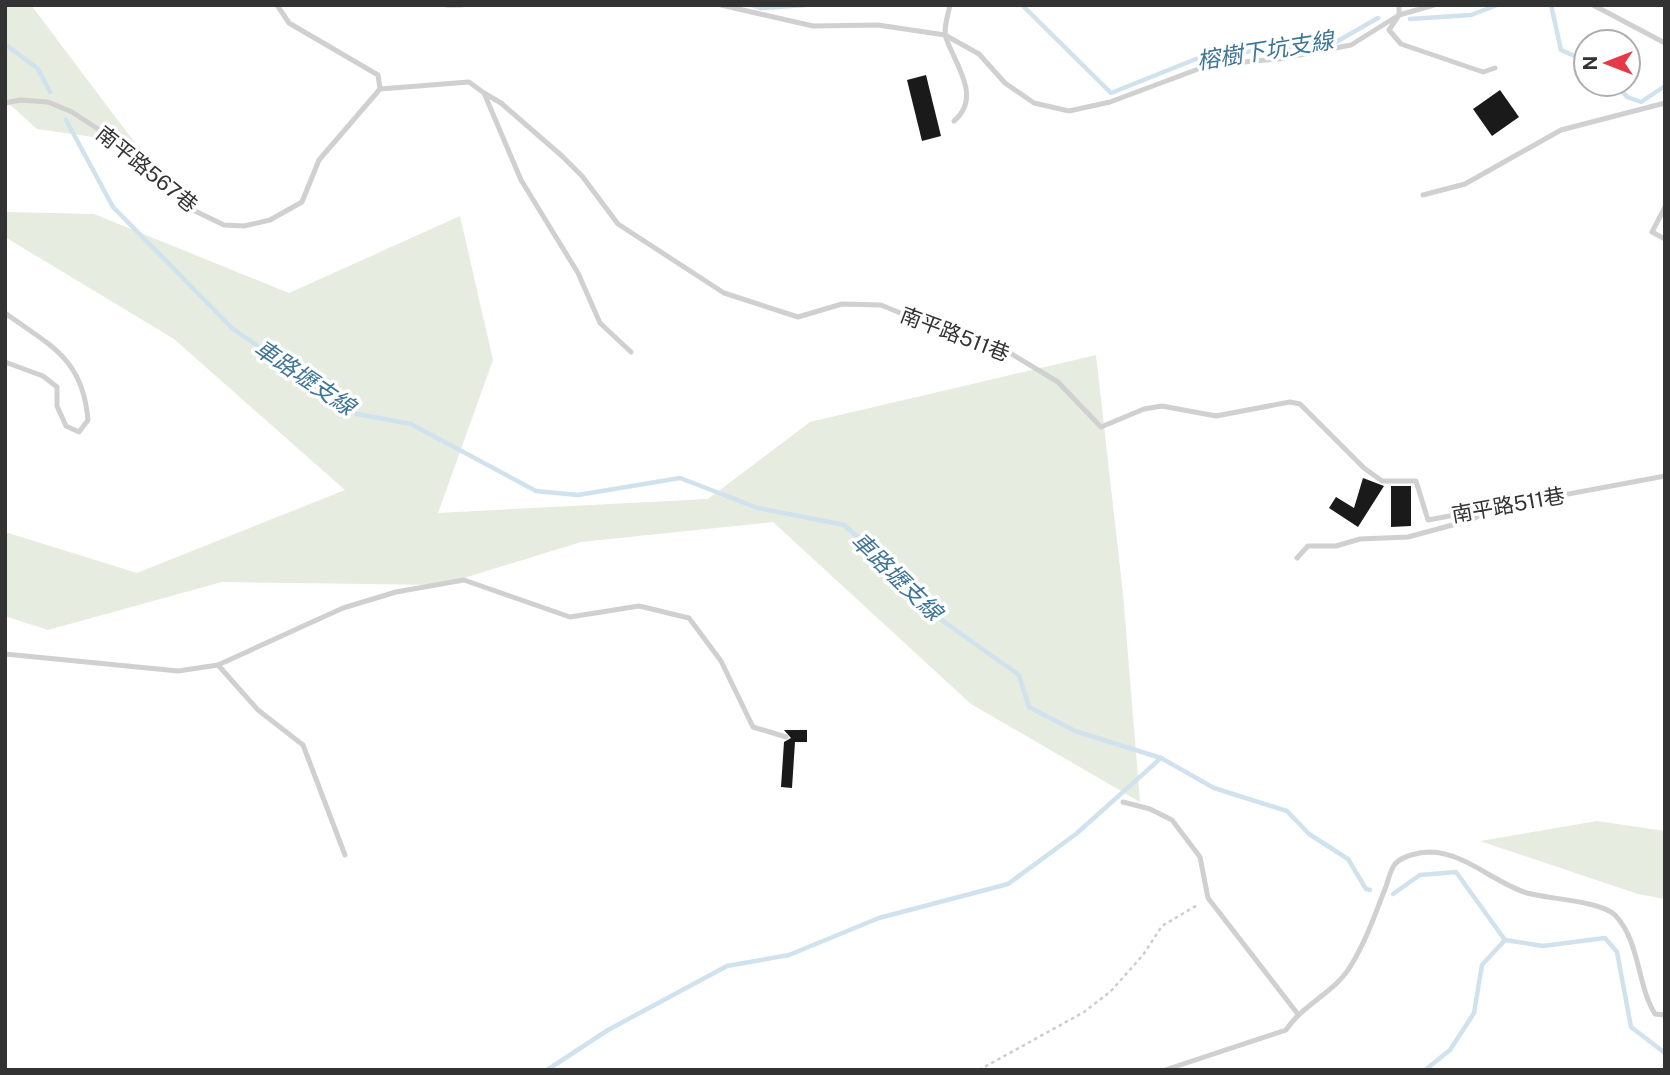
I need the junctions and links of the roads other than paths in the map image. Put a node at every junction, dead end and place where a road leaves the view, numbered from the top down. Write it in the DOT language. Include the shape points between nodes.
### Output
graph roads {
  1 [pos="277,5"];
  2 [pos="447,5"];
  3 [pos="462,5"];
  4 [pos="721,5"];
  5 [pos="950,5"];
  6 [pos="1399,5"];
  7 [pos="1434,5"];
  8 [pos="1593,5"];
  9 [pos="1399,15"];
  10 [pos="945,35"];
  11 [pos="1665,43"];
  12 [pos="1495,68"];
  13 [pos="380,89"];
  14 [pos="484,93"];
  15 [pos="5,103"];
  16 [pos="1665,103"];
  17 [pos="954,121"];
  18 [pos="1423,195"];
  19 [pos="1665,207"];
  20 [pos="1665,239"];
  21 [pos="5,313"];
  22 [pos="631,352"];
  23 [pos="5,362"];
  24 [pos="1665,476"];
  25 [pos="1495,507"];
  26 [pos="1297,558"];
  27 [pos="5,654"];
  28 [pos="218,665"];
  29 [pos="786,737"];
  30 [pos="1123,802"];
  31 [pos="345,855"];
  32 [pos="1297,1013"];
  33 [pos="1665,1015"];
  34 [pos="1176,1069"];
  35 [pos="1165,1070"];
  1 -- 13 [label="lane" via="289,23 378,75"];
  2 -- 3 [label="lane"];
  4 -- 10 [label="lane" via="813,26 877,25"];
  5 -- 10 [label="lane"];
  6 -- 9 [label="lane"];
  7 -- 9 [label="lane"];
  8 -- 11 [label="lane"];
  9 -- 10 [label="lane" via="1351,45 1279,59 1209,65 1110,102 1069,111 1034,103 1005,83 979,54"];
  9 -- 12 [label="lane" via="1389,30 1401,44 1483,72"];
  10 -- 17 [label="lane" via="958,59 969,101"];
  13 -- 14 [label="lane" via="469,82"];
  13 -- 15 [label="lane, 南平路567巷" via="319,160 302,202 270,220 244,226 225,225 192,210 104,133 72,112 48,102"];
  14 -- 22 [label="lane" via="521,180 578,273 600,323"];
  14 -- 25 [label="lane, 南平路511巷" via="562,156 618,224 724,293 798,317 842,304 881,305 1010,353 1058,382 1101,427 1162,406 1216,416 1300,404 1382,481 1416,481 1428,520"];
  16 -- 18 [label="lane" via="1561,130 1465,184"];
  19 -- 20 [label="lane" via="1652,233"];
  21 -- 23 [label="lane" via="59,351 78,374 88,421 79,432 66,426 57,406 57,387 43,376"];
  24 -- 25 [label="lane, 南平路511巷"];
  25 -- 26 [label="lane" via="1471,520 1408,537 1360,539 1336,547 1308,546"];
  27 -- 28 [label="lane" via="178,671"];
  28 -- 29 [label="lane" via="343,608 396,592 464,580 570,617 639,606 689,618 721,661 752,727"];
  28 -- 31 [label="lane" via="258,710 303,745"];
  30 -- 32 [label="lane" via="1172,820 1200,857 1208,898"];
  32 -- 33 [label="lane" via="1349,970 1395,864 1429,852 1460,859 1513,888 1614,915 1630,942 1644,997 1655,1014"];
  32 -- 34 [label="lane" via="1286,1030"];
  34 -- 35 [label="lane"];
}
